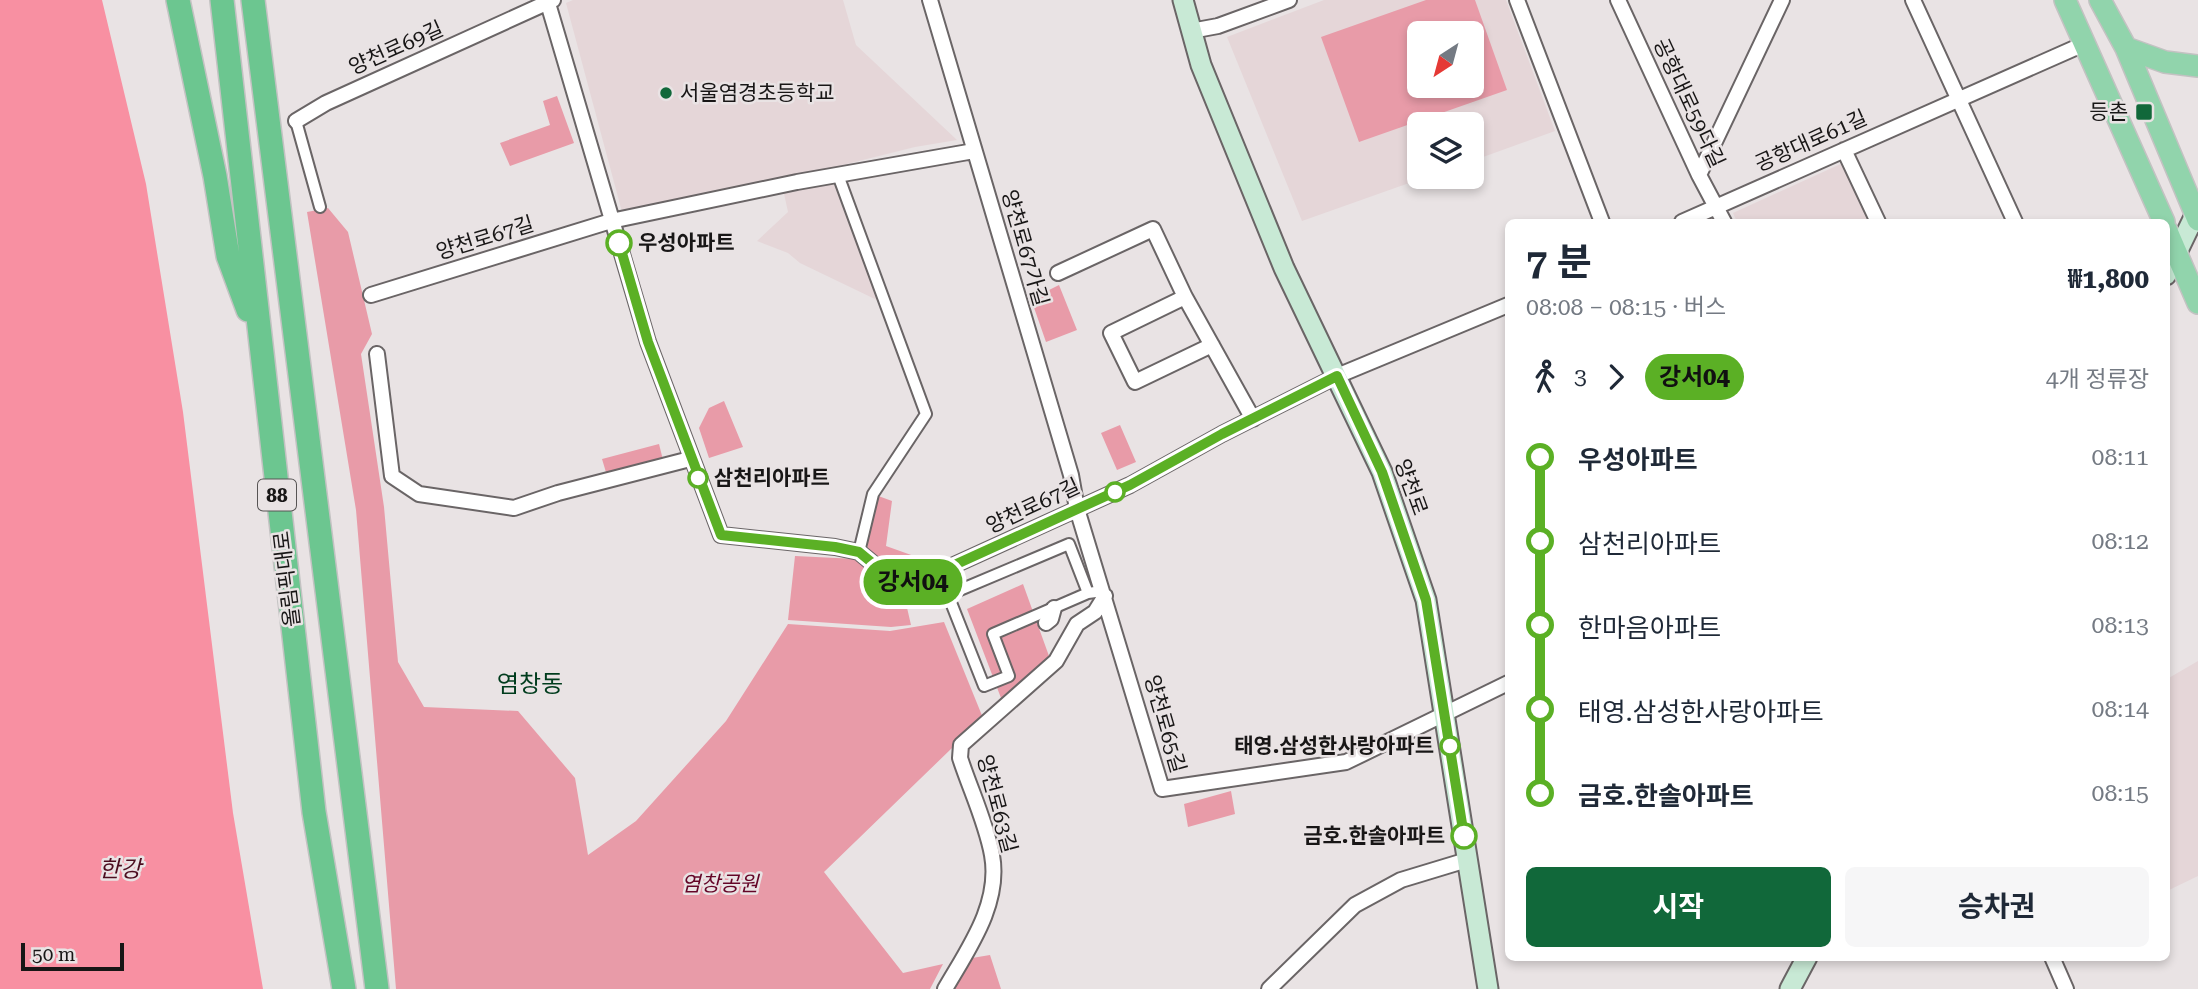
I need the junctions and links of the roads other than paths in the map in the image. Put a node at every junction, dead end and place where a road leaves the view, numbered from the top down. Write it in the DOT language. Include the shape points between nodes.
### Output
graph roads {
  1 [pos="178,0"];
  2 [pos="222,0"];
  3 [pos="253,0"];
  4 [pos="930,0"];
  5 [pos="1183,0"];
  6 [pos="1289,0"];
  7 [pos="1517,0"];
  8 [pos="1618,0"];
  9 [pos="1782,0"];
  10 [pos="1913,0"];
  11 [pos="2065,0"];
  12 [pos="549,1"];
  13 [pos="2103,1"];
  14 [pos="1191,31"];
  15 [pos="2084,44"];
  16 [pos="2126,48"];
  17 [pos="2198,66"];
  18 [pos="1957,100"];
  19 [pos="296,121"];
  20 [pos="974,150"];
  21 [pos="1844,150"];
  22 [pos="838,175"];
  23 [pos="1699,175"];
  24 [pos="1717,205"];
  25 [pos="320,207"];
  26 [pos="2197,214"];
  27 [pos="1601,219"];
  28 [pos="1688,219"];
  29 [pos="1723,219"];
  30 [pos="1877,219"];
  31 [pos="2014,219"];
  32 [pos="2163,219"];
  33 [pos="611,221"];
  34 [pos="2170,237"];
  35 [pos="2178,254"];
  36 [pos="2170,268"];
  37 [pos="1058,273"];
  38 [pos="371,295"];
  39 [pos="1185,297"];
  40 [pos="2198,303"];
  41 [pos="1505,306"];
  42 [pos="259,341"];
  43 [pos="1212,345"];
  44 [pos="377,354"];
  45 [pos="1337,376"];
  46 [pos="1253,419"];
  47 [pos="690,459"];
  48 [pos="1077,509"];
  49 [pos="859,552"];
  50 [pos="1087,593"];
  51 [pos="1104,593"];
  52 [pos="1054,608"];
  53 [pos="1046,623"];
  54 [pos="1505,684"];
  55 [pos="1445,713"];
  56 [pos="1467,860"];
  57 [pos="1805,961"];
  58 [pos="2054,961"];
  59 [pos="344,989"];
  60 [pos="377,989"];
  61 [pos="945,989"];
  62 [pos="1269,989"];
  63 [pos="1488,989"];
  64 [pos="1790,989"];
  65 [pos="2066,989"];
  1 -- 42 [label="highway" via="228,256"];
  2 -- 42 [label="highway, 올림픽대로 / 88"];
  3 -- 60 [label="highway, 올림픽대로 / 88"];
  4 -- 20 [label="street, 양천로67가길"];
  5 -- 14 [label="main road, 양천로"];
  6 -- 14 [label="street"];
  7 -- 27 [label="street"];
  8 -- 23 [label="street, 공항대로59다길"];
  9 -- 23 [label="street"];
  10 -- 18 [label="street"];
  11 -- 15 [label="main road"];
  12 -- 19 [label="street, 양천로69길"];
  12 -- 33 [label="street, 양천로67길"];
  13 -- 16 [label="main road"];
  14 -- 45 [label="main road, 양천로" via="1284,268"];
  15 -- 18 [label="street, 공항대로61길"];
  15 -- 32 [label="main road"];
  16 -- 17 [label="main road" via="2165,62"];
  16 -- 26 [label="main road"];
  18 -- 21 [label="street, 공항대로61길"];
  18 -- 31 [label="street"];
  19 -- 25 [label="street"];
  20 -- 22 [label="street, 양천로67길"];
  20 -- 48 [label="street, 양천로67가길" via="1071,475"];
  21 -- 24 [label="street, 공항대로61길"];
  21 -- 30 [label="street"];
  22 -- 33 [label="street, 양천로67길"];
  22 -- 49 [label="street" via="926,414 873,494"];
  23 -- 24 [label="street, 공항대로59다길"];
  24 -- 28 [label="street, 공항대로61길"];
  24 -- 29 [label="street, 공항대로59다길"];
  26 -- 35 [label="main road"];
  33 -- 38 [label="street, 양천로67길"];
  33 -- 47 [label="street, 양천로67길"];
  34 -- 35 [label="main road"];
  35 -- 36 [label="main road"];
  35 -- 40 [label="main road"];
  37 -- 39 [label="street" via="1153,229"];
  39 -- 43 [label="street"];
  39 -- 43 [label="street" via="1111,333 1135,382"];
  41 -- 45 [label="street"];
  42 -- 59 [label="highway, 올림픽대로 / 88" via="314,812"];
  43 -- 46 [label="street"];
  44 -- 47 [label="street" via="392,476 419,494 514,508"];
  45 -- 46 [label="street, 양천로67길"];
  45 -- 55 [label="main road, 양천로" via="1382,472 1426,600"];
  46 -- 48 [label="street, 양천로67길"];
  47 -- 49 [label="street, 양천로67길" via="721,535"];
  48 -- 49 [label="street, 양천로67길" via="917,582 882,571"];
  48 -- 51 [label="street, 양천로65길"];
  50 -- 51 [label="street"];
  50 -- 52 [label="street"];
  50 -- 52 [label="street" via="1069,544 948,596 984,685 1009,676 993,634"];
  51 -- 55 [label="street, 양천로65길" via="1162,789 1346,762"];
  51 -- 61 [label="street, 양천로63길" via="1095,612 1077,624 1056,661 961,745 960,758 993,855 993,890 980,927"];
  52 -- 53 [label="street"];
  54 -- 55 [label="street"];
  55 -- 56 [label="main road, 양천로"];
  56 -- 62 [label="street" via="1401,880 1355,905"];
  56 -- 63 [label="main road, 양천로"];
  57 -- 64 [label="main road"];
  58 -- 65 [label="street"];
}
